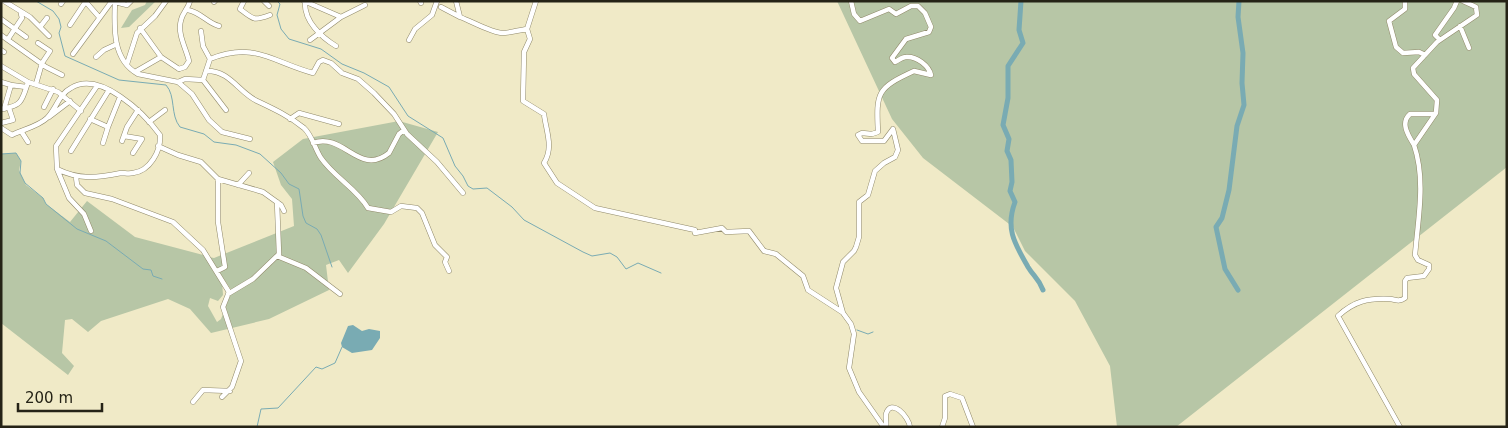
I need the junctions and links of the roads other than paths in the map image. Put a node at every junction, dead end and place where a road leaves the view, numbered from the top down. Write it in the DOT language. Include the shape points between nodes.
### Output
graph roads {
  1 [pos="4,1"];
  2 [pos="86,1"];
  3 [pos="131,1"];
  4 [pos="166,1"];
  5 [pos="190,1"];
  6 [pos="244,1"];
  7 [pos="264,1"];
  8 [pos="437,1"];
  9 [pos="456,1"];
  10 [pos="536,1"];
  11 [pos="851,1"];
  12 [pos="1405,1"];
  13 [pos="1456,1"];
  14 [pos="1463,1"];
  15 [pos="114,2"];
  16 [pos="304,2"];
  17 [pos="365,5"];
  18 [pos="107,6"];
  19 [pos="269,6"];
  20 [pos="441,7"];
  21 [pos="115,10"];
  22 [pos="188,10"];
  23 [pos="21,14"];
  24 [pos="270,15"];
  25 [pos="99,17"];
  26 [pos="341,17"];
  27 [pos="460,17"];
  28 [pos="47,18"];
  29 [pos="1,19"];
  30 [pos="70,25"];
  31 [pos="219,26"];
  32 [pos="1460,26"];
  33 [pos="40,27"];
  34 [pos="15,28"];
  35 [pos="140,28"];
  36 [pos="527,29"];
  37 [pos="201,31"];
  38 [pos="318,32"];
  39 [pos="1,35"];
  40 [pos="49,36"];
  41 [pos="26,37"];
  42 [pos="8,39"];
  43 [pos="310,40"];
  44 [pos="409,40"];
  45 [pos="1440,40"];
  46 [pos="38,43"];
  47 [pos="117,44"];
  48 [pos="336,46"];
  49 [pos="1469,48"];
  50 [pos="73,54"];
  51 [pos="1425,55"];
  52 [pos="96,57"];
  53 [pos="161,57"];
  54 [pos="210,59"];
  55 [pos="42,63"];
  56 [pos="127,64"];
  57 [pos="1,66"];
  58 [pos="180,70"];
  59 [pos="206,71"];
  60 [pos="134,72"];
  61 [pos="62,75"];
  62 [pos="203,80"];
  63 [pos="1,82"];
  64 [pos="178,82"];
  65 [pos="27,84"];
  66 [pos="36,84"];
  67 [pos="11,85"];
  68 [pos="98,86"];
  69 [pos="53,90"];
  70 [pos="109,90"];
  71 [pos="63,95"];
  72 [pos="120,96"];
  73 [pos="70,102"];
  74 [pos="44,107"];
  75 [pos="5,109"];
  76 [pos="138,110"];
  77 [pos="165,110"];
  78 [pos="226,110"];
  79 [pos="81,111"];
  80 [pos="1434,114"];
  81 [pos="46,119"];
  82 [pos="90,119"];
  83 [pos="290,119"];
  84 [pos="149,122"];
  85 [pos="1,123"];
  86 [pos="339,124"];
  87 [pos="108,127"];
  88 [pos="1,128"];
  89 [pos="404,130"];
  90 [pos="21,131"];
  91 [pos="124,136"];
  92 [pos="250,139"];
  93 [pos="122,141"];
  94 [pos="28,142"];
  95 [pos="104,143"];
  96 [pos="313,144"];
  97 [pos="1414,145"];
  98 [pos="158,146"];
  99 [pos="71,151"];
  100 [pos="134,153"];
  101 [pos="57,169"];
  102 [pos="249,173"];
  103 [pos="76,177"];
  104 [pos="218,179"];
  105 [pos="238,185"];
  106 [pos="462,193"];
  107 [pos="277,202"];
  108 [pos="284,211"];
  109 [pos="91,231"];
  110 [pos="277,256"];
  111 [pos="218,271"];
  112 [pos="449,271"];
  113 [pos="228,294"];
  114 [pos="340,294"];
  115 [pos="843,312"];
  116 [pos="230,391"];
  117 [pos="222,397"];
  118 [pos="193,402"];
  119 [pos="910,427"];
  120 [pos="942,427"];
  121 [pos="973,427"];
  122 [pos="1400,427"];
  1 -- 23 [label="street"];
  2 -- 25 [label="street"];
  2 -- 30 [label="street"];
  3 -- 15 [label="street" via="127,4"];
  4 -- 35 [label="street"];
  5 -- 22 [label="street"];
  6 -- 24 [label="street" via="240,9 253,19"];
  7 -- 19 [label="street"];
  8 -- 44 [label="street" via="432,15 415,29"];
  9 -- 27 [label="street"];
  10 -- 36 [label="street"];
  11 -- 115 [label="street" via="854,14 860,21 889,9 896,14 918,6 931,30 906,39 892,58 895,62 911,57 926,65 931,75 914,70 882,90 878,95 878,132 858,136 862,141 884,141 893,128 898,150 895,157 875,171 868,195 859,202 856,247 842,262 838,272 836,288"];
  12 -- 51 [label="street" via="1405,9 1389,21 1396,47 1403,53"];
  13 -- 45 [label="street" via="1435,35"];
  14 -- 32 [label="street" via="1476,7 1478,13"];
  15 -- 18 [label="street"];
  15 -- 21 [label="street"];
  16 -- 26 [label="street"];
  16 -- 38 [label="street" via="307,15"];
  17 -- 26 [label="street"];
  18 -- 21 [label="street"];
  18 -- 25 [label="street"];
  20 -- 27 [label="street"];
  21 -- 47 [label="street"];
  22 -- 31 [label="street"];
  22 -- 58 [label="street" via="181,20 181,27 189,61"];
  23 -- 33 [label="street" via="30,17"];
  23 -- 34 [label="street"];
  25 -- 50 [label="street"];
  26 -- 38 [label="street"];
  27 -- 36 [label="street" via="502,34"];
  28 -- 33 [label="street"];
  29 -- 34 [label="street"];
  32 -- 45 [label="street"];
  32 -- 49 [label="street"];
  33 -- 40 [label="street"];
  34 -- 41 [label="street"];
  34 -- 42 [label="street"];
  35 -- 53 [label="street"];
  35 -- 56 [label="street"];
  36 -- 115 [label="street" via="530,40 524,52 523,101 544,114 549,132 549,157 544,163 557,182 596,208 695,230 695,233 722,228 726,232 749,231 764,252 776,254 803,276 808,290"];
  37 -- 54 [label="street" via="203,46"];
  38 -- 43 [label="street"];
  38 -- 48 [label="street"];
  39 -- 42 [label="street"];
  42 -- 55 [label="street"];
  45 -- 51 [label="street"];
  46 -- 55 [label="street" via="50,51"];
  47 -- 52 [label="street"];
  47 -- 56 [label="street" via="120,56"];
  51 -- 80 [label="street" via="1413,71 1437,100"];
  53 -- 58 [label="street"];
  53 -- 60 [label="street"];
  54 -- 59 [label="street"];
  54 -- 89 [label="street" via="232,52 263,54 313,73 323,60 362,83 389,108"];
  55 -- 61 [label="street"];
  55 -- 66 [label="street"];
  56 -- 60 [label="street"];
  57 -- 65 [label="street"];
  58 -- 64 [label="street"];
  59 -- 62 [label="street"];
  59 -- 83 [label="street" via="228,77 257,101"];
  60 -- 64 [label="street"];
  62 -- 64 [label="street"];
  62 -- 78 [label="street"];
  63 -- 67 [label="street"];
  64 -- 92 [label="street" via="192,94 209,120 222,132"];
  65 -- 66 [label="street"];
  65 -- 67 [label="street"];
  65 -- 75 [label="street" via="22,101"];
  66 -- 69 [label="street"];
  67 -- 75 [label="street"];
  68 -- 70 [label="street"];
  68 -- 71 [label="street" via="73,86"];
  68 -- 79 [label="street"];
  69 -- 71 [label="street"];
  69 -- 74 [label="street"];
  70 -- 72 [label="street"];
  70 -- 82 [label="street"];
  71 -- 73 [label="street"];
  71 -- 81 [label="street"];
  72 -- 76 [label="street"];
  72 -- 87 [label="street"];
  73 -- 79 [label="street"];
  73 -- 81 [label="street"];
  75 -- 85 [label="street" via="12,120"];
  76 -- 84 [label="street"];
  76 -- 91 [label="street"];
  77 -- 84 [label="street"];
  79 -- 101 [label="street" via="56,146"];
  80 -- 97 [label="street"];
  80 -- 97 [label="street" via="1407,116 1405,126"];
  81 -- 90 [label="street"];
  82 -- 87 [label="street"];
  82 -- 99 [label="street"];
  83 -- 86 [label="street" via="299,113"];
  83 -- 96 [label="street" via="306,130"];
  84 -- 98 [label="street" via="160,135"];
  87 -- 95 [label="street"];
  88 -- 90 [label="street" via="9,135"];
  89 -- 96 [label="street" via="389,153 372,159 356,157 329,141"];
  89 -- 106 [label="street" via="437,162"];
  90 -- 94 [label="street"];
  91 -- 93 [label="street"];
  91 -- 100 [label="street" via="142,138"];
  96 -- 112 [label="street" via="321,159 362,198 368,208 391,212 401,206 417,208 435,245 447,257 445,262"];
  97 -- 122 [label="street" via="1420,196 1415,255 1429,265 1429,269 1424,276 1407,278 1405,298 1400,301 1359,300 1338,316"];
  98 -- 103 [label="street" via="150,164 139,172"];
  98 -- 104 [label="street" via="201,162"];
  101 -- 103 [label="street"];
  101 -- 109 [label="street" via="69,198 84,214"];
  102 -- 105 [label="street"];
  103 -- 111 [label="street" via="77,185 85,192 112,198 170,220 200,247"];
  104 -- 105 [label="street"];
  104 -- 111 [label="street" via="218,222 224,267"];
  105 -- 107 [label="street" via="263,192"];
  107 -- 108 [label="street"];
  107 -- 110 [label="street" via="280,237"];
  110 -- 113 [label="street" via="253,279"];
  110 -- 114 [label="street" via="306,268"];
  111 -- 113 [label="street"];
  113 -- 116 [label="street" via="223,307 241,361"];
  115 -- 119 [label="street" via="854,334 849,368 859,392 883,426 887,424 887,412 897,408 906,416"];
  116 -- 117 [label="street"];
  116 -- 118 [label="street" via="203,390"];
  120 -- 121 [label="street" via="945,396 950,394 962,398"];
}
